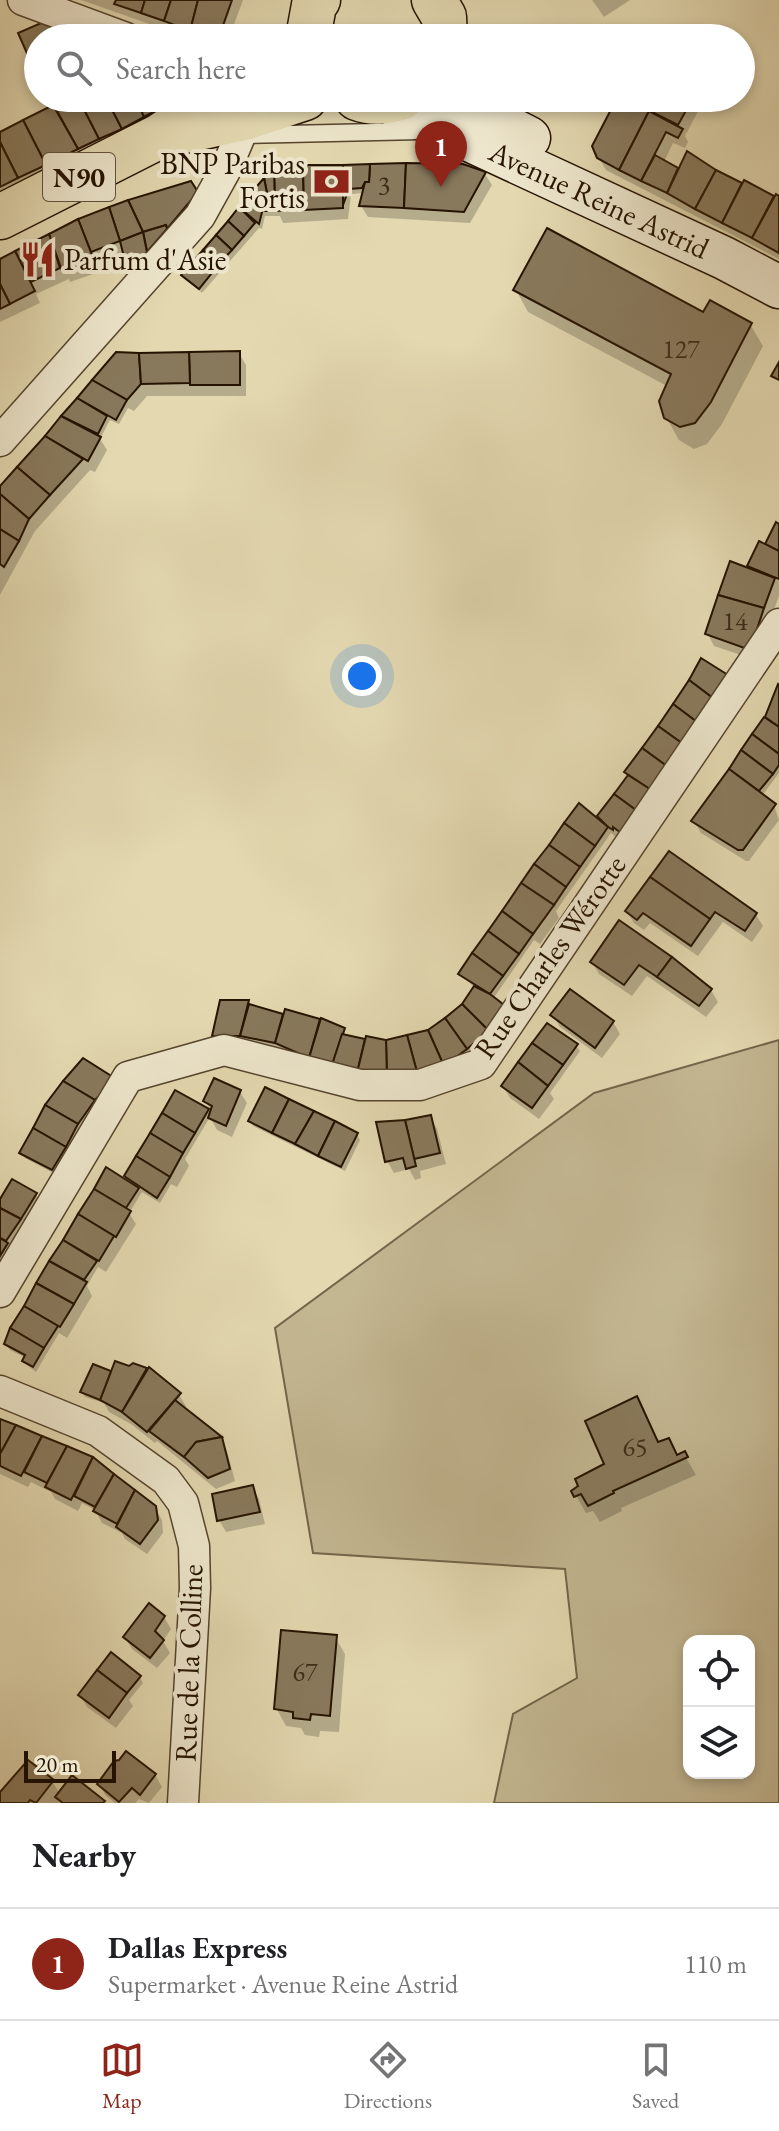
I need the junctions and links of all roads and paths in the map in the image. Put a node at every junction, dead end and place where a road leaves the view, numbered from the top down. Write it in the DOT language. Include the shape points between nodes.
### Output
graph roads {
  1 [pos="23,0"];
  2 [pos="88,24"];
  3 [pos="452,112"];
  4 [pos="455,112"];
  5 [pos="235,117"];
  6 [pos="0,217"];
  7 [pos="779,287"];
  8 [pos="0,441"];
  9 [pos="779,624"];
  10 [pos="0,1292"];
  11 [pos="0,1391"];
  12 [pos="183,1803"];
  1 -- 2 [label="street"];
  3 -- 5 [label="lane" via="429,131"];
  4 -- 7 [label="main road, Avenue Reine Astrid"];
  5 -- 6 [label="main road, N90" via="158,137"];
  5 -- 8 [label="street" via="226,169 200,216"];
  9 -- 10 [label="street, Rue Charles Wérotte" via="481,1064 420,1085 360,1085 224,1050 128,1077"];
  11 -- 12 [label="street, Rue de la Colline" via="98,1431 166,1480 183,1503 194,1546 195,1588"];
}
